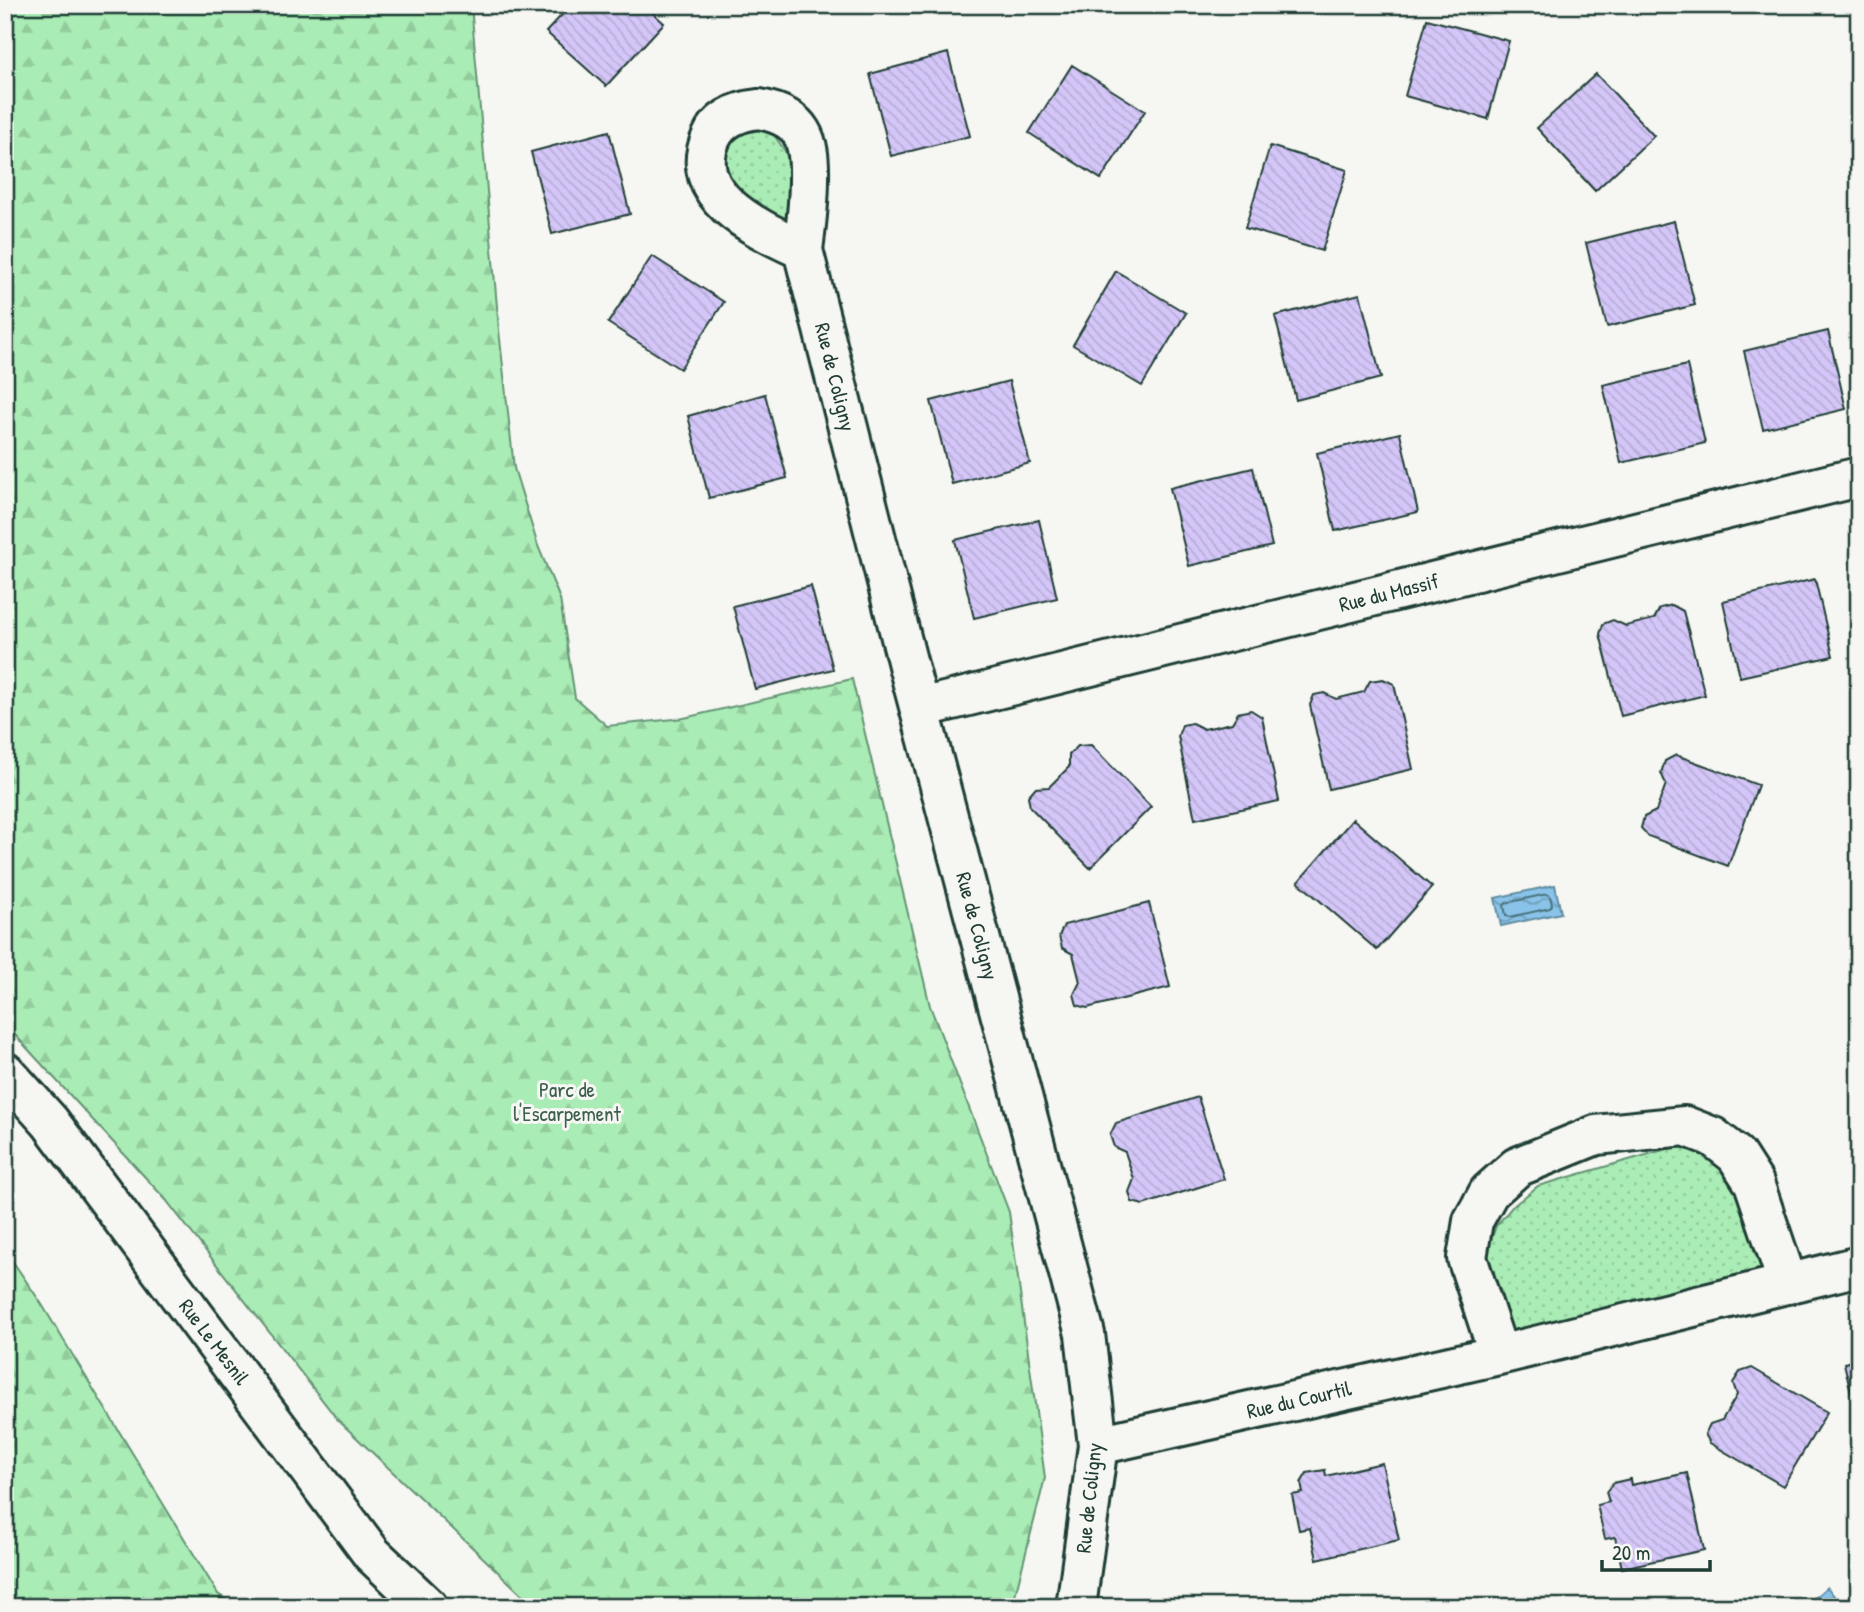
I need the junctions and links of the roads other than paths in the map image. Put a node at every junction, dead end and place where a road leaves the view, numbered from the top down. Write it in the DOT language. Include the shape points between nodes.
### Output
graph roads {
  1 [pos="803,250"];
  2 [pos="1859,477"];
  3 [pos="919,708"];
  4 [pos="5,1072"];
  5 [pos="1859,1266"];
  6 [pos="1788,1284"];
  7 [pos="1499,1354"];
  8 [pos="1098,1445"];
  9 [pos="428,1607"];
  10 [pos="1076,1607"];
  1 -- 3 [label="street, Rue de Coligny"];
  2 -- 3 [label="street, Rue du Massif"];
  3 -- 8 [label="street, Rue de Coligny" via="1085,1334"];
  4 -- 9 [label="street, Rue Le Mesnil" via="50,1122 372,1554"];
  5 -- 6 [label="street, Rue du Courtil"];
  6 -- 7 [label="street, Rue du Courtil"];
  6 -- 7 [label="street" via="1754,1183 1736,1155 1713,1137 1685,1126 1596,1135 1517,1167 1489,1192 1473,1221 1467,1258"];
  7 -- 8 [label="street, Rue du Courtil"];
  8 -- 10 [label="street, Rue de Coligny"];
}
